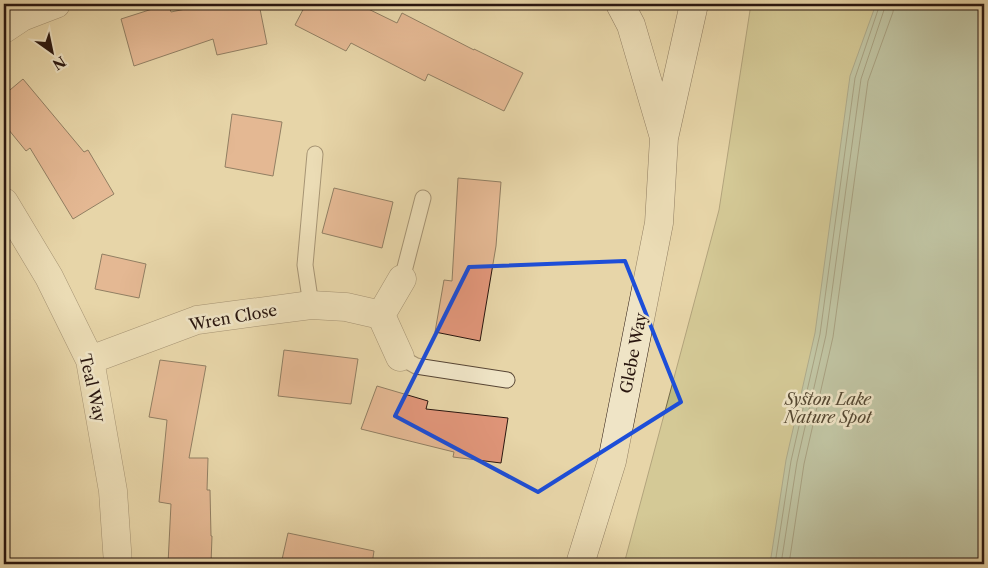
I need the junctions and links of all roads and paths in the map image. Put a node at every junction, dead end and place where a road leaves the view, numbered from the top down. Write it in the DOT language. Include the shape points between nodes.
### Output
graph roads {
  1 [pos="56,4"];
  2 [pos="620,4"];
  3 [pos="694,4"];
  4 [pos="13,17"];
  5 [pos="664,138"];
  6 [pos="315,154"];
  7 [pos="423,198"];
  8 [pos="4,202"];
  9 [pos="402,279"];
  10 [pos="311,305"];
  11 [pos="381,315"];
  12 [pos="400,357"];
  13 [pos="90,360"];
  14 [pos="507,380"];
  15 [pos="118,564"];
  16 [pos="580,564"];
  1 -- 4 [label="street"];
  2 -- 5 [label="street, Glebe Way" via="631,24"];
  3 -- 5 [label="street, Glebe Way"];
  5 -- 16 [label="street, Glebe Way" via="659,223 650,270 612,461"];
  6 -- 10 [label="lane" via="305,265"];
  7 -- 9 [label="lane"];
  8 -- 13 [label="street, Teal Way" via="49,277"];
  9 -- 11 [label="street"];
  10 -- 11 [label="street, Wren Close" via="346,306"];
  10 -- 13 [label="street, Wren Close" via="197,320"];
  11 -- 12 [label="street"];
  12 -- 14 [label="lane" via="416,366"];
  13 -- 15 [label="street, Teal Way" via="112,491"];
}
